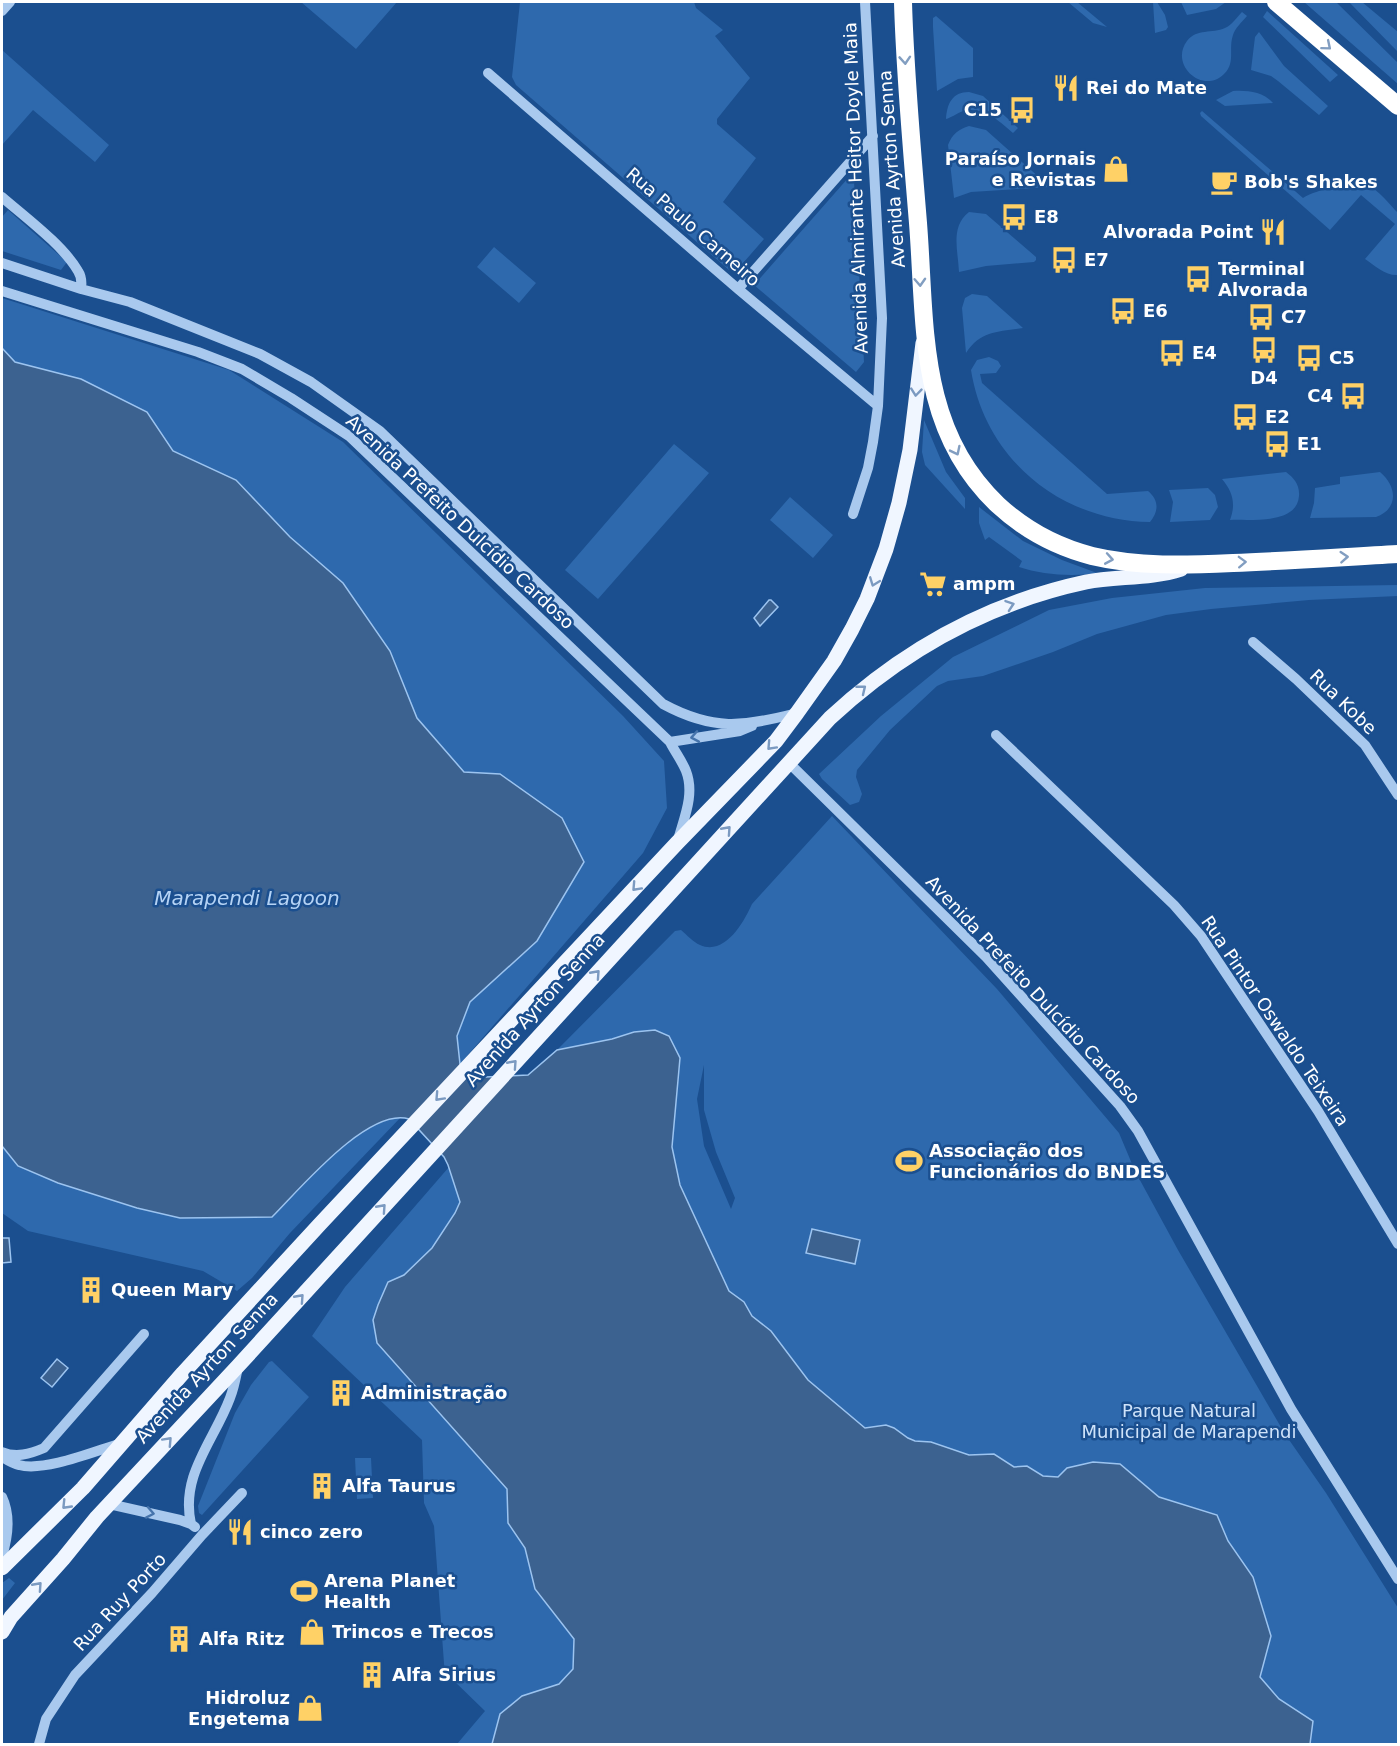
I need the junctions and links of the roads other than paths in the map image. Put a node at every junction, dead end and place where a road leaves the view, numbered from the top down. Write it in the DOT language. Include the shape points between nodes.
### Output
graph roads {
  1 [pos="10,2"];
  2 [pos="865,2"];
  3 [pos="903,2"];
  4 [pos="1279,5"];
  5 [pos="2,11"];
  6 [pos="488,72"];
  7 [pos="1398,106"];
  8 [pos="873,136"];
  9 [pos="2,197"];
  10 [pos="2,263"];
  11 [pos="81,289"];
  12 [pos="738,289"];
  13 [pos="2,291"];
  14 [pos="924,334"];
  15 [pos="878,406"];
  16 [pos="854,514"];
  17 [pos="1398,554"];
  18 [pos="1195,564"];
  19 [pos="1253,642"];
  20 [pos="797,713"];
  21 [pos="759,723"];
  22 [pos="996,735"];
  23 [pos="670,742"];
  24 [pos="789,763"];
  25 [pos="1398,795"];
  26 [pos="677,843"];
  27 [pos="1398,1244"];
  28 [pos="144,1334"];
  29 [pos="238,1366"];
  30 [pos="52,1441"];
  31 [pos="122,1443"];
  32 [pos="2,1455"];
  33 [pos="61,1462"];
  34 [pos="242,1493"];
  35 [pos="2,1497"];
  36 [pos="109,1504"];
  37 [pos="191,1524"];
  38 [pos="5,1528"];
  39 [pos="202,1535"];
  40 [pos="2,1556"];
  41 [pos="2,1568"];
  42 [pos="1398,1578"];
  43 [pos="2,1632"];
  44 [pos="39,1744"];
  1 -- 5 [label="street"];
  2 -- 8 [label="street, Avenida Almirante Heitor Doyle Maia"];
  3 -- 14 [label="highway, Avenida Ayrton Senna, one-way"];
  4 -- 7 [label="highway, one-way"];
  6 -- 12 [label="street, Rua Paulo Carneiro"];
  8 -- 12 [label="street"];
  8 -- 15 [label="street, Avenida Almirante Heitor Doyle Maia" via="882,318"];
  9 -- 11 [label="street" via="68,258 80,272"];
  10 -- 11 [label="street, Avenida Prefeito Dulcídio Cardoso"];
  11 -- 21 [label="street, Avenida Prefeito Dulcídio Cardoso" via="130,302 260,354 311,382 380,431 663,704 700,721"];
  12 -- 15 [label="street, Rua Paulo Carneiro"];
  13 -- 23 [label="street, Avenida Prefeito Dulcídio Cardoso" via="242,369 349,436"];
  14 -- 18 [label="highway, Avenida Ayrton Senna, one-way" via="936,399 956,451 975,483 1006,513 1045,539 1092,556"];
  14 -- 20 [label="main road, Avenida Ayrton Senna, one-way" via="910,450 886,549 852,629 834,662"];
  15 -- 16 [label="street, Avenida Almirante Heitor Doyle Maia" via="868,468"];
  18 -- 17 [label="highway, Avenida Ayrton Senna, one-way"];
  24 -- 18 [label="main road, Avenida Ayrton Senna, one-way" via="859,691 956,627 1013,604 1086,582 1151,575"];
  19 -- 25 [label="street, Rua Kobe" via="1365,745"];
  20 -- 21 [label="street, Avenida Prefeito Dulcídio Cardoso"];
  20 -- 26 [label="main road, Avenida Ayrton Senna, one-way" via="776,741"];
  21 -- 23 [label="street, one-way" via="740,731"];
  22 -- 27 [label="street, Rua Pintor Oswaldo Teixeira" via="1174,905 1201,936 1318,1111"];
  23 -- 26 [label="street, Avenida Prefeito Dulcídio Cardoso" via="687,772 690,787"];
  29 -- 24 [label="main road, Avenida Ayrton Senna, one-way"];
  24 -- 42 [label="street, Avenida Prefeito Dulcídio Cardoso" via="986,957 1120,1106 1138,1131 1292,1409"];
  26 -- 31 [label="main road, Avenida Ayrton Senna, one-way" via="320,1224"];
  28 -- 30 [label="street"];
  36 -- 29 [label="main road, Avenida Ayrton Senna, one-way"];
  29 -- 37 [label="street" via="231,1397 200,1457 188,1492"];
  30 -- 32 [label="street" via="23,1455"];
  30 -- 33 [label="street" via="54,1456"];
  31 -- 33 [label="street"];
  31 -- 41 [label="main road, Avenida Ayrton Senna, one-way" via="59,1513"];
  32 -- 33 [label="street" via="16,1465 30,1467"];
  34 -- 39 [label="street, Rua Ruy Porto"];
  35 -- 38 [label="street" via="7,1515"];
  36 -- 37 [label="street, one-way"];
  43 -- 36 [label="main road, Avenida Ayrton Senna, one-way"];
  37 -- 39 [label="street"];
  38 -- 40 [label="street"];
  39 -- 44 [label="street, Rua Ruy Porto" via="75,1675 46,1719"];
}
